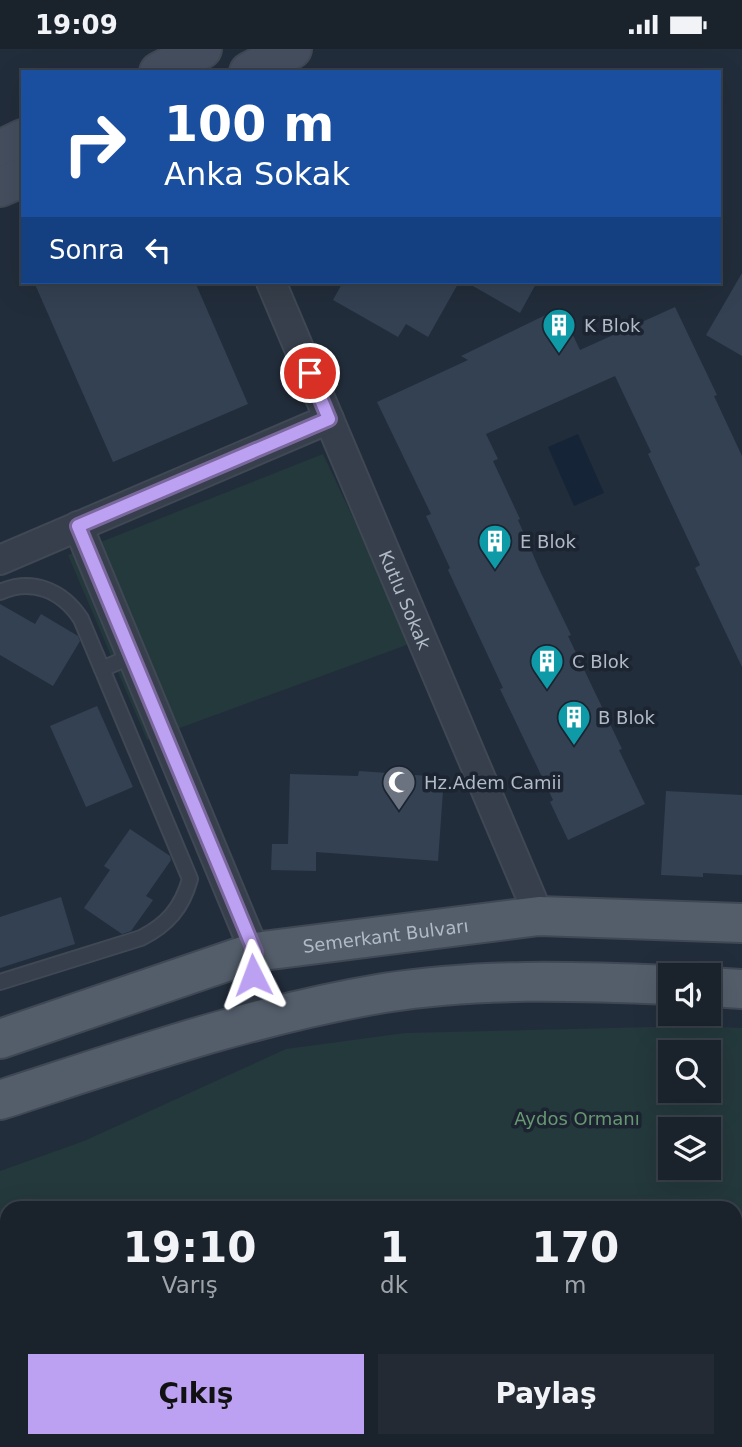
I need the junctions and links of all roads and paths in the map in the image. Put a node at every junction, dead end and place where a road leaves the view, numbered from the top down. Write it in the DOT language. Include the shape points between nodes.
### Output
graph roads {
  1 [pos="292,49"];
  2 [pos="253,70"];
  3 [pos="21,140"];
  4 [pos="0,150"];
  5 [pos="21,178"];
  6 [pos="0,187"];
  7 [pos="272,284"];
  8 [pos="329,419"];
  9 [pos="78,526"];
  10 [pos="0,560"];
  11 [pos="0,592"];
  12 [pos="132,656"];
  13 [pos="102,669"];
  14 [pos="539,916"];
  15 [pos="742,923"];
  16 [pos="255,952"];
  17 [pos="0,982"];
  18 [pos="658,985"];
  19 [pos="721,988"];
  20 [pos="742,989"];
  21 [pos="247,1022"];
  22 [pos="0,1039"];
  23 [pos="0,1100"];
  1 -- 2 [label="street"];
  3 -- 4 [label="street"];
  5 -- 6 [label="street"];
  7 -- 8 [label="street, Kutlu Sokak"];
  8 -- 9 [label="street"];
  8 -- 14 [label="street, Kutlu Sokak"];
  9 -- 10 [label="street"];
  9 -- 12 [label="street"];
  11 -- 13 [label="lane" via="24,585 64,598 81,619"];
  12 -- 13 [label="lane"];
  12 -- 16 [label="street"];
  13 -- 17 [label="lane" via="190,879 186,894 170,918 141,938"];
  14 -- 15 [label="main road, Semerkant Bulvarı"];
  14 -- 16 [label="main road, Semerkant Bulvarı"];
  16 -- 21 [label="street"];
  16 -- 22 [label="main road, Semerkant Bulvarı"];
  18 -- 21 [label="main road" via="511,981 385,993"];
  19 -- 20 [label="main road"];
  21 -- 23 [label="main road"];
}
